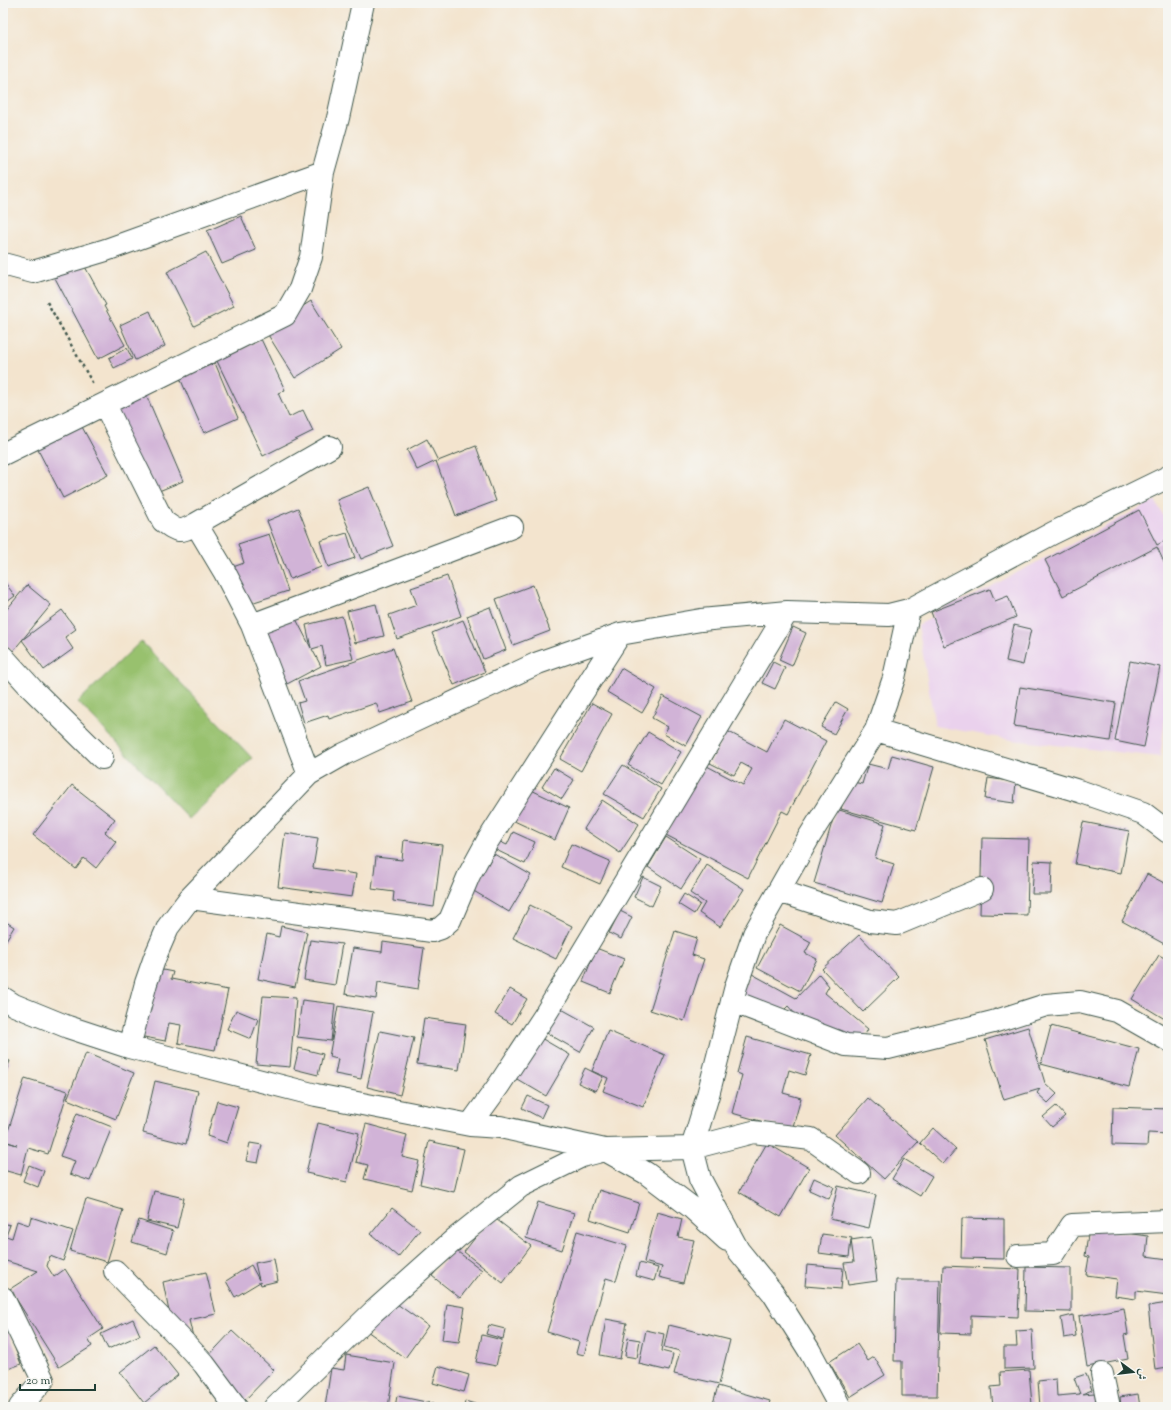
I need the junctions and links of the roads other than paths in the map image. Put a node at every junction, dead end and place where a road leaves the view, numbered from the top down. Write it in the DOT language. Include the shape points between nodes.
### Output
graph roads {
  1 [pos="363,3"];
  2 [pos="323,172"];
  3 [pos="3,264"];
  4 [pos="104,405"];
  5 [pos="330,447"];
  6 [pos="3,454"];
  7 [pos="1168,477"];
  8 [pos="196,524"];
  9 [pos="512,527"];
  10 [pos="909,610"];
  11 [pos="787,612"];
  12 [pos="252,625"];
  13 [pos="620,634"];
  14 [pos="3,657"];
  15 [pos="876,730"];
  16 [pos="102,758"];
  17 [pos="309,774"];
  18 [pos="1143,813"];
  19 [pos="1168,824"];
  20 [pos="1168,832"];
  21 [pos="982,889"];
  22 [pos="779,891"];
  23 [pos="190,898"];
  24 [pos="3,998"];
  25 [pos="732,1001"];
  26 [pos="1168,1040"];
  27 [pos="129,1047"];
  28 [pos="470,1125"];
  29 [pos="692,1148"];
  30 [pos="605,1150"];
  31 [pos="859,1173"];
  32 [pos="1168,1221"];
  33 [pos="738,1250"];
  34 [pos="1018,1256"];
  35 [pos="115,1271"];
  36 [pos="3,1298"];
  37 [pos="1102,1374"];
  38 [pos="20,1407"];
  39 [pos="236,1407"];
  40 [pos="275,1407"];
  41 [pos="840,1407"];
  42 [pos="1109,1407"];
  1 -- 2 [label="street" via="338,118"];
  2 -- 3 [label="street" via="106,250 33,272"];
  2 -- 4 [label="street" via="311,257 300,289 285,315"];
  4 -- 6 [label="street"];
  4 -- 8 [label="street" via="163,521 180,530"];
  5 -- 8 [label="street"];
  7 -- 10 [label="street" via="1052,533"];
  8 -- 12 [label="street"];
  9 -- 12 [label="street"];
  10 -- 11 [label="street" via="889,616"];
  10 -- 15 [label="street" via="894,678"];
  11 -- 13 [label="street" via="701,620"];
  11 -- 28 [label="street" via="545,1015"];
  12 -- 17 [label="street"];
  13 -- 17 [label="street" via="538,663 344,754"];
  13 -- 23 [label="street" via="487,842 469,875 450,920 441,928 432,930"];
  14 -- 16 [label="street"];
  15 -- 18 [label="street"];
  15 -- 22 [label="street" via="809,837"];
  17 -- 23 [label="street"];
  18 -- 19 [label="street"];
  18 -- 20 [label="street"];
  21 -- 22 [label="street" via="897,924 870,921"];
  22 -- 25 [label="street" via="754,934"];
  23 -- 27 [label="street" via="168,927 155,957"];
  24 -- 27 [label="street" via="68,1027"];
  25 -- 26 [label="street" via="846,1045 888,1048 993,1022 1046,1005 1080,1002 1117,1011"];
  25 -- 29 [label="street"];
  27 -- 28 [label="street" via="316,1095"];
  28 -- 30 [label="street" via="500,1128"];
  29 -- 30 [label="street"];
  29 -- 31 [label="street" via="753,1132 811,1140"];
  29 -- 33 [label="street" via="700,1179"];
  30 -- 33 [label="street" via="646,1173 691,1207"];
  30 -- 40 [label="street" via="582,1156 521,1186 456,1238"];
  32 -- 34 [label="street" via="1072,1225 1053,1254"];
  33 -- 41 [label="street" via="773,1293 809,1350"];
  35 -- 39 [label="street" via="204,1364"];
  36 -- 38 [label="street" via="43,1380"];
  37 -- 42 [label="street"];
}
